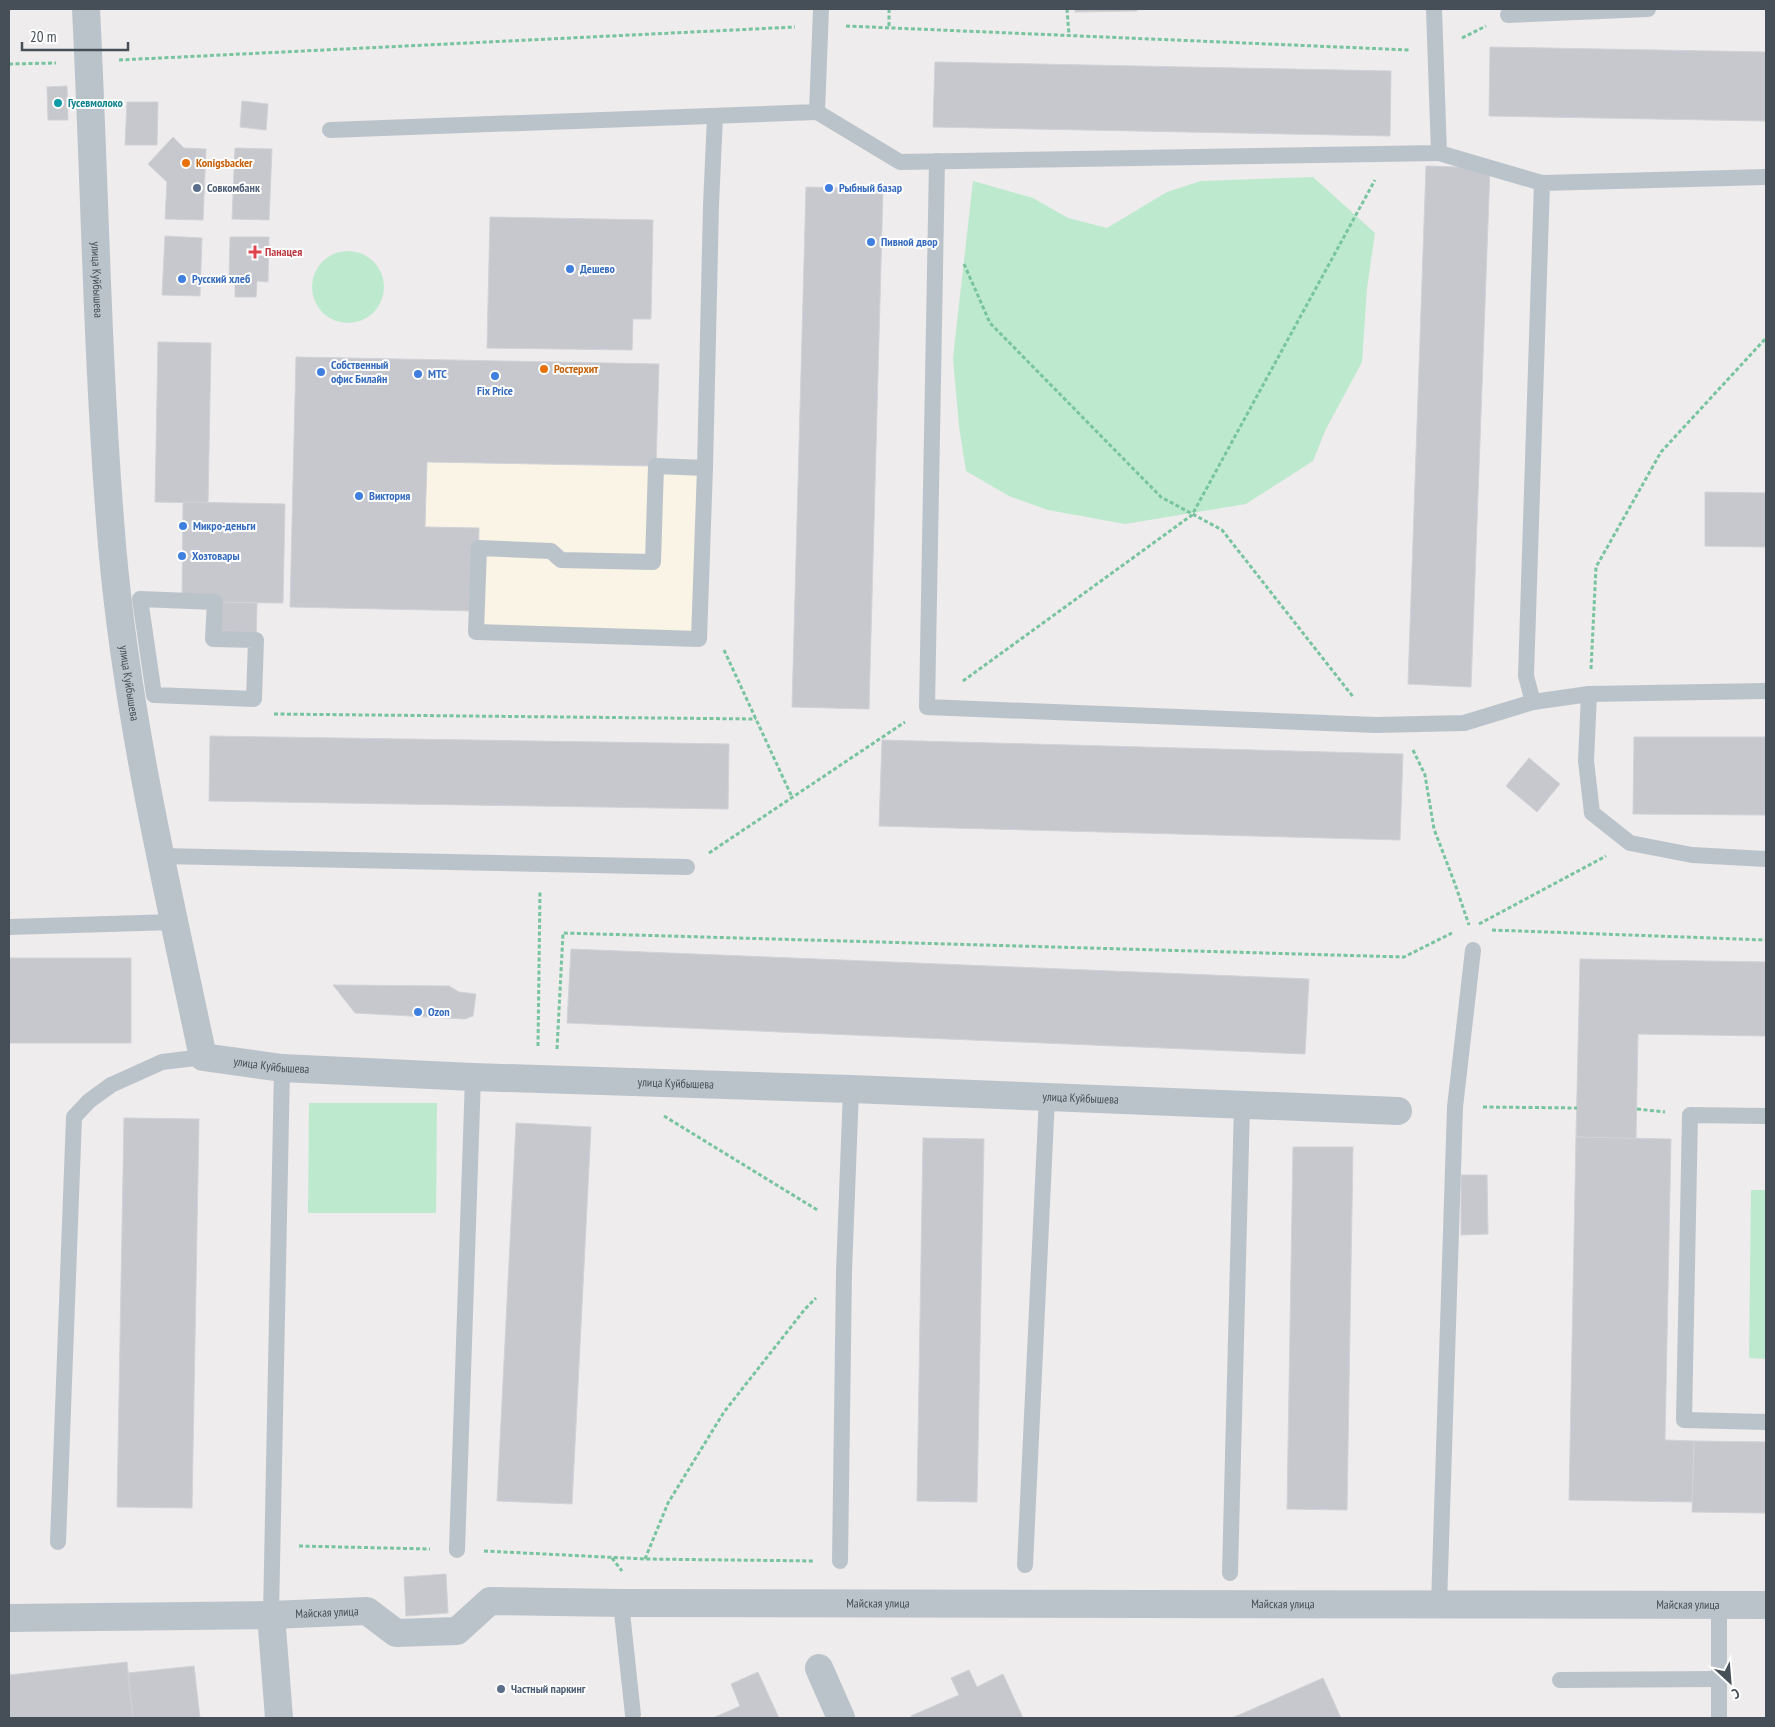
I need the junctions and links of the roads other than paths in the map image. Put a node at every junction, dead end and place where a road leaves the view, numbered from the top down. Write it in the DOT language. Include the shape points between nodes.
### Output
graph roads {
  1 [pos="86,9"];
  2 [pos="820,9"];
  3 [pos="1434,9"];
  4 [pos="1648,9"];
  5 [pos="1508,15"];
  6 [pos="818,112"];
  7 [pos="715,116"];
  8 [pos="330,130"];
  9 [pos="1439,153"];
  10 [pos="937,161"];
  11 [pos="1766,177"];
  12 [pos="1542,183"];
  13 [pos="705,468"];
  14 [pos="141,683"];
  15 [pos="1766,691"];
  16 [pos="1589,694"];
  17 [pos="1533,702"];
  18 [pos="160,856"];
  19 [pos="1766,859"];
  20 [pos="687,867"];
  21 [pos="174,922"];
  22 [pos="9,927"];
  23 [pos="1473,950"];
  24 [pos="203,1057"];
  25 [pos="282,1068"];
  26 [pos="473,1077"];
  27 [pos="851,1089"];
  28 [pos="1047,1097"];
  29 [pos="1242,1105"];
  30 [pos="1398,1111"];
  31 [pos="1766,1116"];
  32 [pos="1766,1422"];
  33 [pos="58,1542"];
  34 [pos="457,1550"];
  35 [pos="840,1561"];
  36 [pos="1025,1565"];
  37 [pos="1230,1573"];
  38 [pos="620,1603"];
  39 [pos="1439,1604"];
  40 [pos="1719,1604"];
  41 [pos="1766,1605"];
  42 [pos="271,1615"];
  43 [pos="9,1618"];
  44 [pos="819,1668"];
  45 [pos="1718,1679"];
  46 [pos="1560,1680"];
  47 [pos="633,1715"];
  48 [pos="279,1718"];
  49 [pos="841,1718"];
  50 [pos="1719,1718"];
  1 -- 14 [label="street, улица Куйбышева" via="112,546"];
  2 -- 6 [label="lane"];
  3 -- 9 [label="lane"];
  4 -- 5 [label="lane"];
  6 -- 7 [label="lane"];
  6 -- 10 [label="lane" via="900,162"];
  7 -- 8 [label="lane"];
  7 -- 13 [label="lane"];
  9 -- 10 [label="lane"];
  9 -- 12 [label="lane"];
  10 -- 17 [label="lane" via="927,707 1376,724 1464,723"];
  11 -- 12 [label="lane"];
  12 -- 17 [label="lane" via="1526,676"];
  13 -- 13 [label="lane" via="699,639 476,632 479,548 551,551 560,560 653,562 656,466"];
  14 -- 14 [label="lane" via="140,599 215,602 213,639 256,640 254,700 154,695"];
  14 -- 18 [label="street, улица Куйбышева" via="132,713"];
  15 -- 16 [label="lane"];
  16 -- 17 [label="lane"];
  16 -- 19 [label="lane" via="1586,761 1592,814 1630,843 1692,855"];
  18 -- 20 [label="lane"];
  18 -- 21 [label="street, улица Куйбышева"];
  21 -- 22 [label="lane"];
  21 -- 24 [label="street, улица Куйбышева"];
  23 -- 39 [label="lane" via="1455,1106"];
  24 -- 25 [label="street, улица Куйбышева"];
  24 -- 33 [label="lane" via="162,1062 110,1085 74,1117"];
  25 -- 26 [label="street, улица Куйбышева"];
  25 -- 42 [label="lane"];
  26 -- 27 [label="street, улица Куйбышева"];
  26 -- 34 [label="lane"];
  27 -- 28 [label="street, улица Куйбышева"];
  27 -- 35 [label="lane" via="845,1227"];
  28 -- 29 [label="street, улица Куйбышева"];
  28 -- 36 [label="lane"];
  29 -- 30 [label="street, улица Куйбышева"];
  29 -- 37 [label="lane"];
  31 -- 32 [label="lane" via="1690,1115 1684,1420"];
  38 -- 39 [label="street, Майская улица"];
  38 -- 42 [label="street, Майская улица" via="490,1601 457,1631 396,1633 367,1611"];
  38 -- 47 [label="lane"];
  39 -- 40 [label="street, Майская улица"];
  40 -- 41 [label="street, Майская улица"];
  40 -- 45 [label="lane"];
  42 -- 43 [label="street, Майская улица"];
  42 -- 48 [label="street"];
  44 -- 49 [label="street"];
  45 -- 46 [label="lane"];
  45 -- 50 [label="lane"];
}
